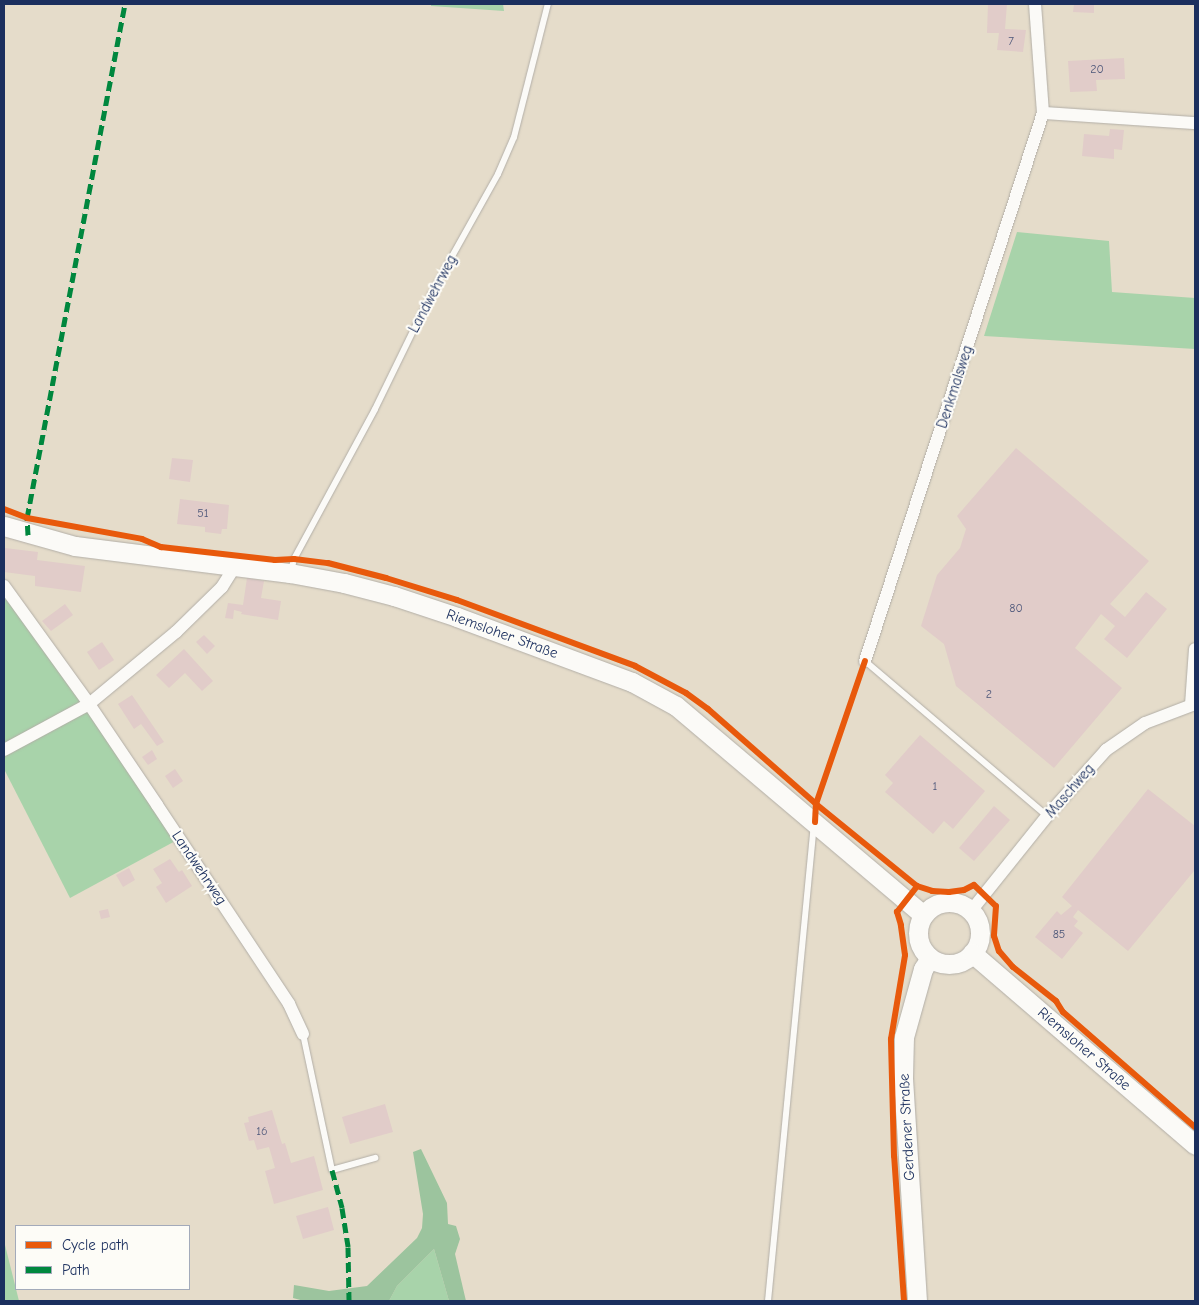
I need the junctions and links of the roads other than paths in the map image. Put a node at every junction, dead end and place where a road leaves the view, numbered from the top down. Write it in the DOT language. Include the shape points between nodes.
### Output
graph roads {
  1 [pos="548,4"];
  2 [pos="1035,4"];
  3 [pos="1043,113"];
  4 [pos="1195,123"];
  5 [pos="4,526"];
  6 [pos="235,566"];
  7 [pos="290,573"];
  8 [pos="4,586"];
  9 [pos="1195,649"];
  10 [pos="865,661"];
  11 [pos="89,704"];
  12 [pos="1193,705"];
  13 [pos="4,750"];
  14 [pos="1048,816"];
  15 [pos="815,822"];
  16 [pos="971,912"];
  17 [pos="923,915"];
  18 [pos="972,953"];
  19 [pos="930,958"];
  20 [pos="303,1034"];
  21 [pos="1195,1145"];
  22 [pos="375,1158"];
  23 [pos="768,1301"];
  24 [pos="917,1301"];
  1 -- 7 [label="lane, Landwehrweg" via="514,137 498,174 431,294 375,409 294,559"];
  2 -- 3 [label="street, Denkmalsweg"];
  3 -- 4 [label="street"];
  3 -- 10 [label="street, Denkmalsweg"];
  5 -- 6 [label="main road, Riemsloher Straße" via="75,546"];
  6 -- 7 [label="main road, Riemsloher Straße"];
  6 -- 11 [label="street" via="222,587 176,632"];
  7 -- 15 [label="main road, Riemsloher Straße" via="394,596 632,682 676,706"];
  8 -- 11 [label="street, Landwehrweg"];
  9 -- 12 [label="street"];
  10 -- 14 [label="lane"];
  11 -- 13 [label="street"];
  11 -- 20 [label="street, Landwehrweg" via="290,1004"];
  12 -- 14 [label="street, Maschweg" via="1145,722 1106,750"];
  14 -- 16 [label="street, Maschweg"];
  15 -- 17 [label="main road, Riemsloher Straße"];
  15 -- 23 [label="lane"];
  16 -- 17 [label="main road" via="946,902 937,904"];
  16 -- 18 [label="main road" via="979,928 977,946"];
  17 -- 19 [label="main road" via="919,924 919,943"];
  18 -- 19 [label="main road" via="957,963"];
  18 -- 21 [label="main road, Riemsloher Straße"];
  19 -- 24 [label="main road, Gerdener Straße" via="923,969 904,1037 903,1077"];
  20 -- 22 [label="lane" via="332,1170"];
}
